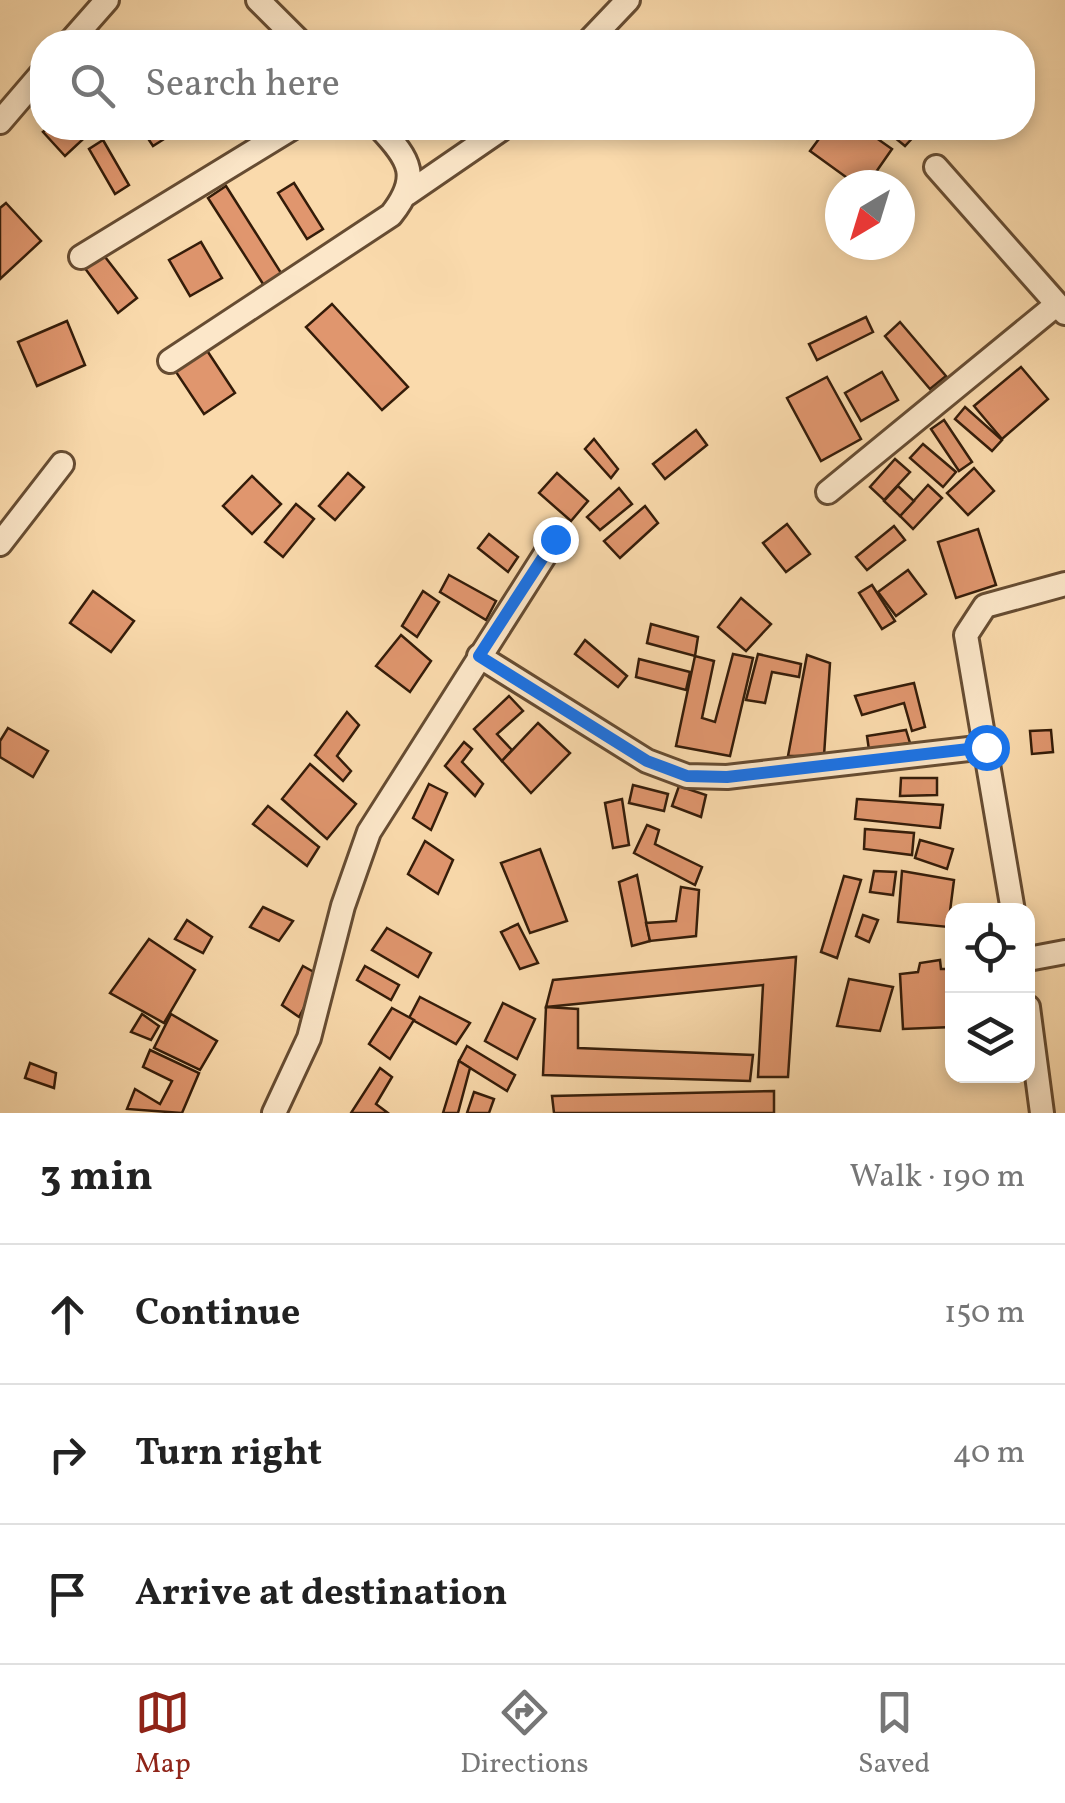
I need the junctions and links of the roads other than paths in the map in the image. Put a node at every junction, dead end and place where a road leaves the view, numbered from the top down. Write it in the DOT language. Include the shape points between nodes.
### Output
graph roads {
  1 [pos="107,0"];
  2 [pos="258,0"];
  3 [pos="628,0"];
  4 [pos="81,30"];
  5 [pos="288,30"];
  6 [pos="599,30"];
  7 [pos="30,88"];
  8 [pos="0,122"];
  9 [pos="272,140"];
  10 [pos="391,140"];
  11 [pos="485,140"];
  12 [pos="936,167"];
  13 [pos="408,194"];
  14 [pos="81,257"];
  15 [pos="1061,309"];
  16 [pos="170,361"];
  17 [pos="62,464"];
  18 [pos="828,492"];
  19 [pos="555,539"];
  20 [pos="0,544"];
  21 [pos="1065,584"];
  22 [pos="479,656"];
  23 [pos="986,747"];
  24 [pos="1012,903"];
  25 [pos="1065,952"];
  26 [pos="1035,958"];
  27 [pos="1035,1060"];
  28 [pos="274,1113"];
  29 [pos="1042,1113"];
  1 -- 4 [label="street"];
  2 -- 5 [label="street"];
  3 -- 6 [label="street"];
  7 -- 8 [label="street"];
  9 -- 14 [label="street"];
  10 -- 13 [label="street" via="405,155"];
  11 -- 13 [label="street"];
  12 -- 15 [label="street"];
  13 -- 16 [label="street" via="391,215"];
  15 -- 18 [label="street"];
  17 -- 20 [label="street"];
  19 -- 22 [label="street"];
  21 -- 23 [label="street" via="1011,596 974,618 966,635"];
  22 -- 23 [label="street" via="647,761 687,776"];
  22 -- 28 [label="street" via="369,832 309,1038"];
  23 -- 24 [label="street"];
  25 -- 26 [label="street"];
  27 -- 29 [label="street"];
}
